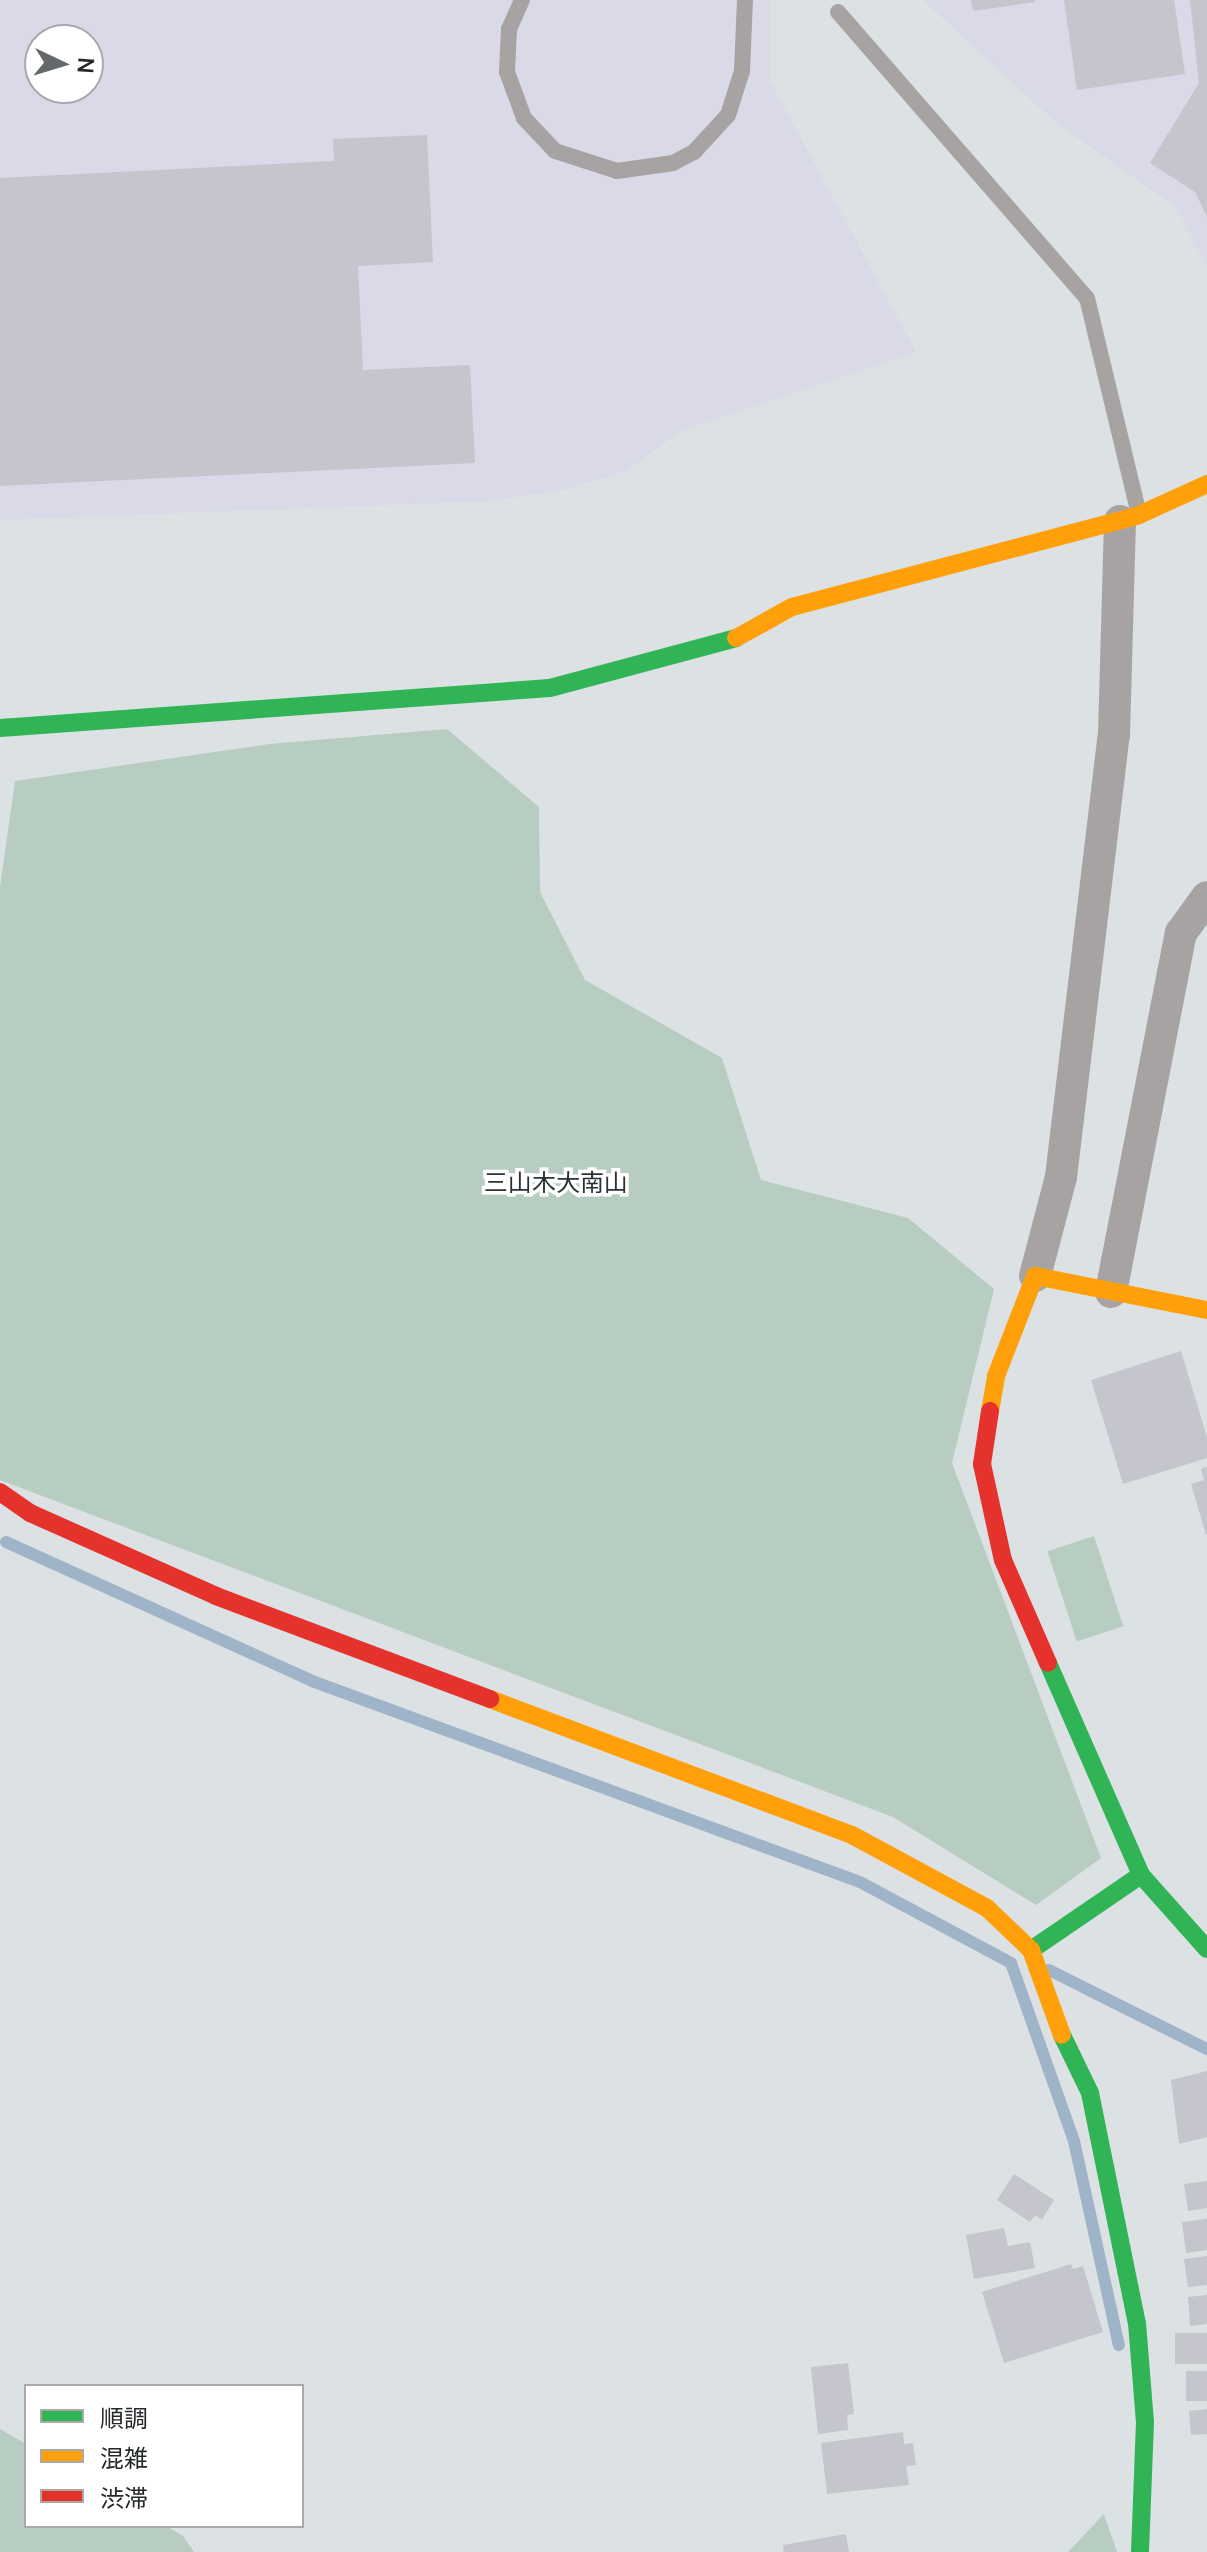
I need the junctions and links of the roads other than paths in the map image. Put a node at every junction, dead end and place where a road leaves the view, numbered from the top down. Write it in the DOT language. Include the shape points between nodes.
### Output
graph roads {
  1 [pos="522,0"];
  2 [pos="745,0"];
  3 [pos="838,12"];
  4 [pos="1207,484"];
  5 [pos="1129,518"];
  6 [pos="0,728"];
  7 [pos="1207,897"];
  8 [pos="1035,1276"];
  9 [pos="1111,1292"];
  10 [pos="1207,1310"];
  11 [pos="0,1492"];
  12 [pos="1141,1875"];
  13 [pos="1207,1949"];
  14 [pos="1031,1950"];
  15 [pos="1140,2552"];
  1 -- 2 [label="lane" via="509,29 507,72 524,118 555,151 617,171 673,163 694,152 728,115 742,71"];
  3 -- 5 [label="lane" via="1087,298"];
  4 -- 5 [label="street"];
  5 -- 6 [label="street" via="792,607 722,646 550,688"];
  5 -- 8 [label="street" via="1114,735 1061,1177"];
  7 -- 9 [label="street" via="1181,933"];
  8 -- 9 [label="street"];
  8 -- 12 [label="street" via="996,1376 982,1464 1003,1560"];
  9 -- 10 [label="street"];
  11 -- 14 [label="street" via="30,1513 216,1596 852,1835 987,1908"];
  12 -- 13 [label="street"];
  12 -- 14 [label="street"];
  14 -- 15 [label="street" via="1052,2014 1090,2093 1137,2323 1145,2422"];
}
